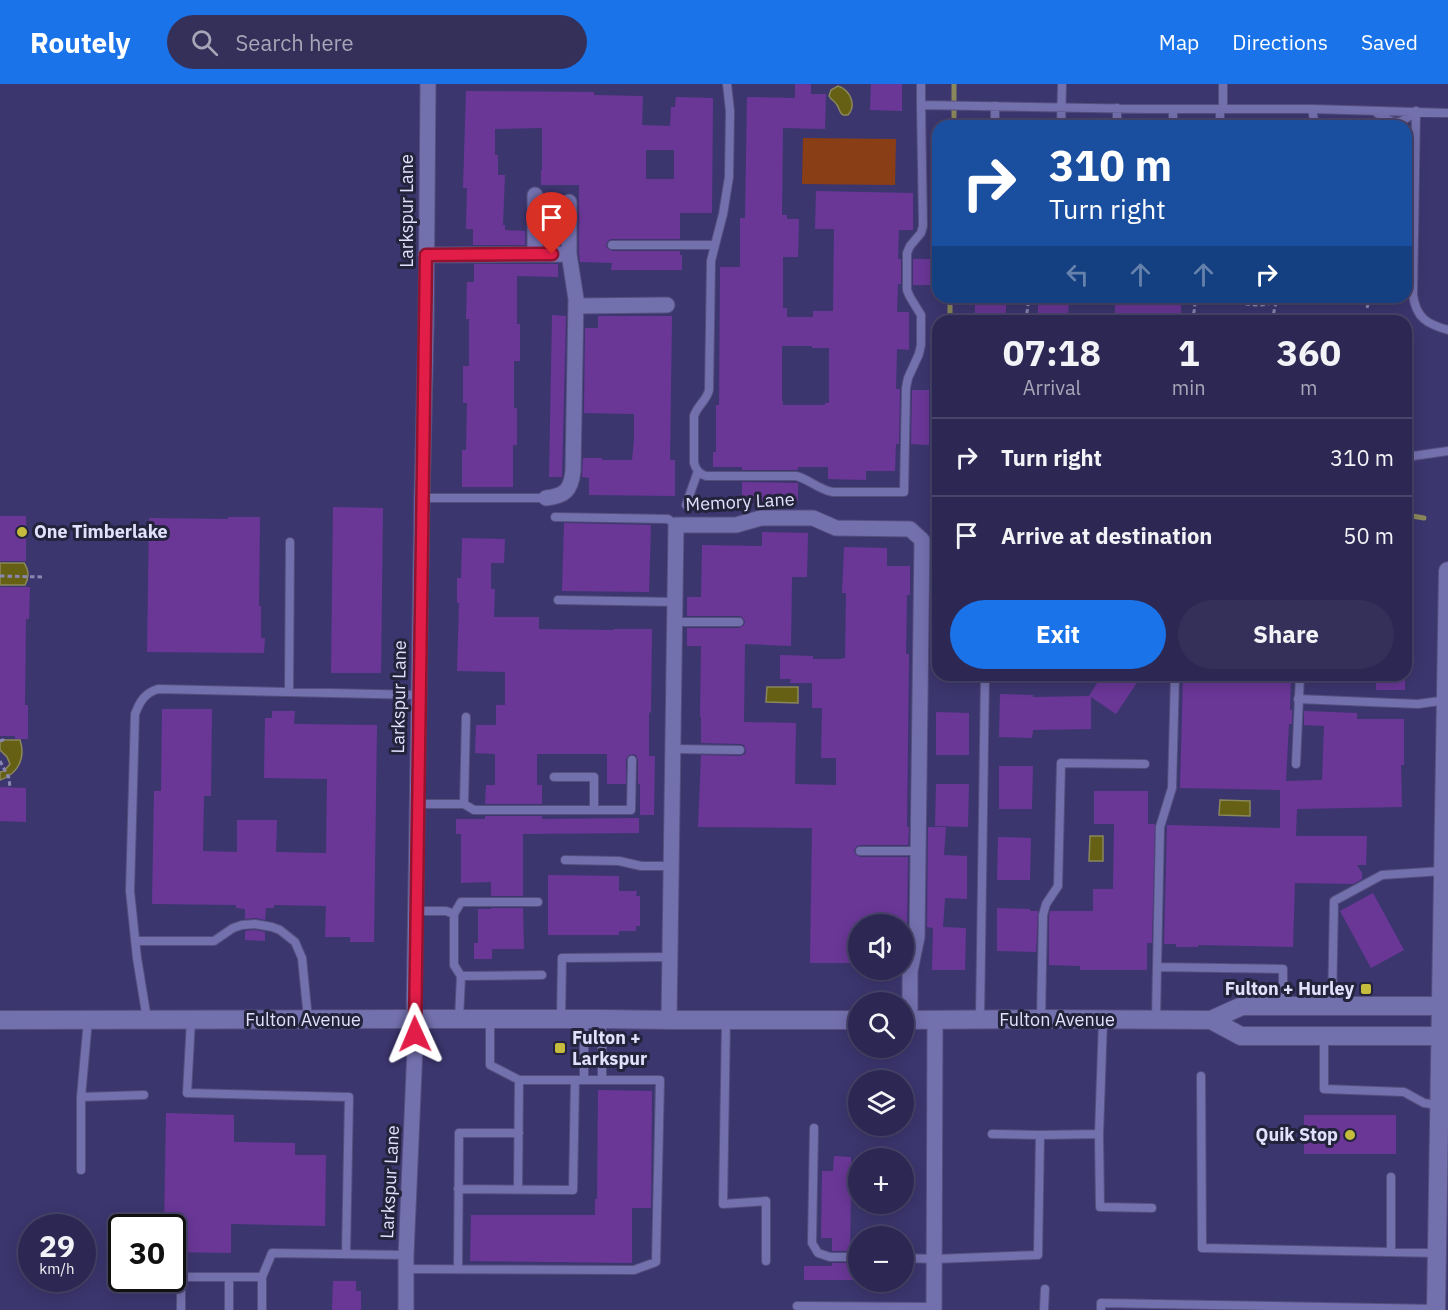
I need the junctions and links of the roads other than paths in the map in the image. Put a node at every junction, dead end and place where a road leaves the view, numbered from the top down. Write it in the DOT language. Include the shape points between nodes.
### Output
graph roads {
  1 [pos="428,84"];
  2 [pos="727,84"];
  3 [pos="921,84"];
  4 [pos="1062,84"];
  5 [pos="1223,84"];
  6 [pos="921,105"];
  7 [pos="995,106"];
  8 [pos="1062,107"];
  9 [pos="1117,108"];
  10 [pos="1173,109"];
  11 [pos="1221,109"];
  12 [pos="1312,109"];
  13 [pos="1416,111"];
  14 [pos="1448,113"];
  15 [pos="995,120"];
  16 [pos="1062,120"];
  17 [pos="1117,120"];
  18 [pos="1173,120"];
  19 [pos="1220,120"];
  20 [pos="1314,120"];
  21 [pos="536,195"];
  22 [pos="570,202"];
  23 [pos="612,244"];
  24 [pos="715,245"];
  25 [pos="535,254"];
  26 [pos="569,254"];
  27 [pos="426,255"];
  28 [pos="576,306"];
  29 [pos="667,306"];
  30 [pos="1448,330"];
  31 [pos="1448,451"];
  32 [pos="1412,456"];
  33 [pos="698,471"];
  34 [pos="422,498"];
  35 [pos="546,498"];
  36 [pos="686,505"];
  37 [pos="555,517"];
  38 [pos="676,525"];
  39 [pos="290,542"];
  40 [pos="1448,571"];
  41 [pos="558,600"];
  42 [pos="675,602"];
  43 [pos="675,622"];
  44 [pos="739,622"];
  45 [pos="985,681"];
  46 [pos="1175,681"];
  47 [pos="1300,681"];
  48 [pos="289,691"];
  49 [pos="419,694"];
  50 [pos="1298,699"];
  51 [pos="1447,700"];
  52 [pos="466,717"];
  53 [pos="674,749"];
  54 [pos="740,750"];
  55 [pos="632,760"];
  56 [pos="1145,764"];
  57 [pos="1296,764"];
  58 [pos="554,777"];
  59 [pos="1446,798"];
  60 [pos="417,804"];
  61 [pos="464,804"];
  62 [pos="594,809"];
  63 [pos="860,851"];
  64 [pos="918,851"];
  65 [pos="565,860"];
  66 [pos="672,866"];
  67 [pos="1443,871"];
  68 [pos="538,902"];
  69 [pos="416,911"];
  70 [pos="454,914"];
  71 [pos="135,941"];
  72 [pos="914,945"];
  73 [pos="670,957"];
  74 [pos="1157,967"];
  75 [pos="542,975"];
  76 [pos="461,976"];
  77 [pos="1282,1006"];
  78 [pos="1332,1006"];
  79 [pos="1444,1006"];
  80 [pos="414,1019"];
  81 [pos="459,1019"];
  82 [pos="490,1019"];
  83 [pos="561,1019"];
  84 [pos="593,1019"];
  85 [pos="1041,1019"];
  86 [pos="0,1020"];
  87 [pos="88,1020"];
  88 [pos="147,1020"];
  89 [pos="191,1020"];
  90 [pos="308,1020"];
  91 [pos="669,1020"];
  92 [pos="726,1020"];
  93 [pos="848,1020"];
  94 [pos="914,1020"];
  95 [pos="935,1020"];
  96 [pos="980,1020"];
  97 [pos="1103,1020"];
  98 [pos="1156,1020"];
  99 [pos="1211,1020"];
  100 [pos="1324,1036"];
  101 [pos="1444,1036"];
  102 [pos="1201,1076"];
  103 [pos="519,1080"];
  104 [pos="575,1080"];
  105 [pos="584,1080"];
  106 [pos="602,1080"];
  107 [pos="144,1095"];
  108 [pos="81,1097"];
  109 [pos="1439,1106"];
  110 [pos="814,1128"];
  111 [pos="519,1133"];
  112 [pos="992,1134"];
  113 [pos="1099,1134"];
  114 [pos="1040,1135"];
  115 [pos="1443,1138"];
  116 [pos="81,1170"];
  117 [pos="1443,1174"];
  118 [pos="1391,1177"];
  119 [pos="458,1189"];
  120 [pos="518,1189"];
  121 [pos="1152,1208"];
  122 [pos="1391,1252"];
  123 [pos="1436,1253"];
  124 [pos="346,1254"];
  125 [pos="848,1257"];
  126 [pos="914,1258"];
  127 [pos="934,1259"];
  128 [pos="766,1261"];
  129 [pos="406,1262"];
  130 [pos="458,1269"];
  131 [pos="229,1277"];
  132 [pos="262,1277"];
  133 [pos="1045,1289"];
  134 [pos="797,1306"];
  135 [pos="1154,1307"];
  136 [pos="934,1309"];
  137 [pos="181,1310"];
  138 [pos="229,1310"];
  139 [pos="262,1310"];
  140 [pos="406,1310"];
  141 [pos="1044,1310"];
  142 [pos="1101,1310"];
  143 [pos="1436,1310"];
  1 -- 27 [label="street, Larkspur Lane"];
  2 -- 24 [label="lane" via="729,177"];
  3 -- 6 [label="lane"];
  4 -- 8 [label="lane"];
  5 -- 11 [label="lane"];
  6 -- 7 [label="lane"];
  6 -- 33 [label="lane" via="923,226 908,249 907,281 908,294 921,315 921,345 906,388 904,492 833,492 796,476 706,476"];
  7 -- 8 [label="lane"];
  7 -- 15 [label="lane"];
  8 -- 9 [label="lane"];
  8 -- 16 [label="lane"];
  9 -- 10 [label="lane"];
  9 -- 17 [label="lane"];
  10 -- 11 [label="lane"];
  10 -- 18 [label="lane"];
  11 -- 12 [label="lane"];
  11 -- 19 [label="lane"];
  12 -- 13 [label="lane"];
  12 -- 20 [label="lane"];
  13 -- 14 [label="lane"];
  13 -- 30 [label="lane" via="1414,304 1421,317"];
  21 -- 25 [label="street"];
  22 -- 26 [label="street"];
  23 -- 24 [label="lane"];
  24 -- 33 [label="lane" via="711,261 709,390 694,417 693,458"];
  25 -- 26 [label="street"];
  25 -- 27 [label="street"];
  26 -- 28 [label="street"];
  27 -- 34 [label="street, Larkspur Lane"];
  28 -- 29 [label="street"];
  28 -- 35 [label="street" via="573,478 561,495"];
  31 -- 32 [label="lane"];
  33 -- 36 [label="lane"];
  34 -- 35 [label="lane"];
  34 -- 49 [label="street, Larkspur Lane"];
  37 -- 38 [label="lane" via="668,519"];
  38 -- 42 [label="street, Memory Lane"];
  38 -- 64 [label="street, Memory Lane" via="736,525 761,518 813,518 836,528 910,529 922,540"];
  39 -- 48 [label="lane"];
  40 -- 51 [label="main road"];
  41 -- 42 [label="lane"];
  42 -- 43 [label="street, Memory Lane"];
  43 -- 44 [label="lane"];
  43 -- 53 [label="street, Memory Lane"];
  45 -- 96 [label="lane"];
  46 -- 74 [label="lane" via="1172,788 1160,827"];
  47 -- 50 [label="lane"];
  48 -- 49 [label="lane"];
  48 -- 71 [label="lane" via="158,689 139,703 135,714 130,891"];
  49 -- 60 [label="street, Larkspur Lane"];
  50 -- 51 [label="lane" via="1418,704"];
  50 -- 57 [label="lane"];
  51 -- 59 [label="main road"];
  52 -- 61 [label="lane"];
  53 -- 54 [label="lane"];
  53 -- 66 [label="street, Memory Lane"];
  55 -- 62 [label="lane" via="631,810"];
  56 -- 85 [label="lane" via="1061,763 1058,886 1042,915"];
  58 -- 62 [label="lane" via="594,777"];
  59 -- 67 [label="main road"];
  60 -- 61 [label="lane"];
  60 -- 69 [label="street, Larkspur Lane"];
  61 -- 62 [label="lane" via="474,810"];
  63 -- 64 [label="lane"];
  64 -- 72 [label="street, Memory Lane"];
  65 -- 66 [label="lane"];
  66 -- 73 [label="street, Memory Lane"];
  67 -- 78 [label="lane" via="1382,875 1334,901"];
  67 -- 79 [label="main road"];
  68 -- 70 [label="lane" via="462,902"];
  69 -- 70 [label="lane"];
  69 -- 80 [label="street, Larkspur Lane"];
  70 -- 76 [label="lane" via="454,965"];
  71 -- 88 [label="lane"];
  71 -- 90 [label="lane" via="214,941 233,928 255,924 280,930 295,942 302,958"];
  73 -- 83 [label="lane" via="562,958"];
  73 -- 91 [label="street, Memory Lane"];
  74 -- 77 [label="lane" via="1283,969"];
  74 -- 98 [label="lane"];
  75 -- 76 [label="lane"];
  76 -- 81 [label="lane"];
  77 -- 78 [label="main road, Fulton Avenue"];
  77 -- 99 [label="main road, Fulton Avenue" via="1242,1006"];
  78 -- 79 [label="main road, Fulton Avenue"];
  79 -- 101 [label="main road"];
  80 -- 81 [label="main road, Fulton Avenue"];
  80 -- 90 [label="main road, Fulton Avenue"];
  80 -- 129 [label="street, Larkspur Lane"];
  81 -- 82 [label="main road, Fulton Avenue"];
  82 -- 83 [label="main road, Fulton Avenue"];
  82 -- 103 [label="lane" via="490,1065"];
  83 -- 84 [label="main road, Fulton Avenue"];
  84 -- 91 [label="main road, Fulton Avenue"];
  84 -- 105 [label="lane"];
  84 -- 106 [label="lane"];
  85 -- 96 [label="main road, Fulton Avenue"];
  85 -- 97 [label="main road, Fulton Avenue"];
  86 -- 87 [label="main road, Fulton Avenue"];
  87 -- 88 [label="main road, Fulton Avenue"];
  87 -- 108 [label="lane"];
  88 -- 89 [label="main road, Fulton Avenue"];
  89 -- 90 [label="main road, Fulton Avenue"];
  89 -- 124 [label="lane" via="187,1093 349,1096"];
  91 -- 92 [label="main road, Fulton Avenue"];
  92 -- 93 [label="main road, Fulton Avenue"];
  92 -- 128 [label="lane" via="723,1204 766,1201"];
  94 -- 95 [label="main road, Fulton Avenue"];
  95 -- 96 [label="main road, Fulton Avenue"];
  95 -- 127 [label="street"];
  97 -- 98 [label="main road, Fulton Avenue"];
  97 -- 113 [label="lane"];
  98 -- 99 [label="main road, Fulton Avenue"];
  99 -- 100 [label="main road, Fulton Avenue" via="1241,1036"];
  100 -- 101 [label="main road, Fulton Avenue"];
  100 -- 109 [label="lane" via="1324,1089 1404,1092"];
  101 -- 109 [label="main road"];
  102 -- 122 [label="lane" via="1202,1248"];
  103 -- 104 [label="lane"];
  103 -- 111 [label="lane"];
  104 -- 105 [label="lane"];
  104 -- 120 [label="lane" via="573,1190"];
  105 -- 106 [label="lane"];
  106 -- 130 [label="lane" via="660,1080 656,1262 634,1270"];
  107 -- 108 [label="lane"];
  108 -- 116 [label="lane"];
  109 -- 115 [label="main road"];
  110 -- 125 [label="lane" via="812,1243 818,1253"];
  111 -- 119 [label="lane" via="459,1133"];
  111 -- 120 [label="lane"];
  112 -- 114 [label="lane"];
  113 -- 114 [label="lane"];
  113 -- 121 [label="lane" via="1100,1207"];
  114 -- 127 [label="lane" via="1038,1255"];
  115 -- 117 [label="main road"];
  117 -- 123 [label="main road"];
  118 -- 122 [label="lane"];
  119 -- 120 [label="lane"];
  119 -- 130 [label="lane"];
  122 -- 123 [label="lane"];
  123 -- 143 [label="main road"];
  124 -- 129 [label="lane"];
  124 -- 132 [label="lane" via="272,1253"];
  126 -- 127 [label="lane"];
  127 -- 136 [label="street"];
  129 -- 130 [label="lane"];
  129 -- 140 [label="street, Larkspur Lane"];
  131 -- 132 [label="lane"];
  131 -- 137 [label="lane" via="181,1277"];
  131 -- 138 [label="lane"];
  132 -- 139 [label="lane"];
  133 -- 141 [label="lane"];
  134 -- 136 [label="lane"];
  135 -- 142 [label="lane" via="1101,1303"];
  135 -- 143 [label="lane"];
}
